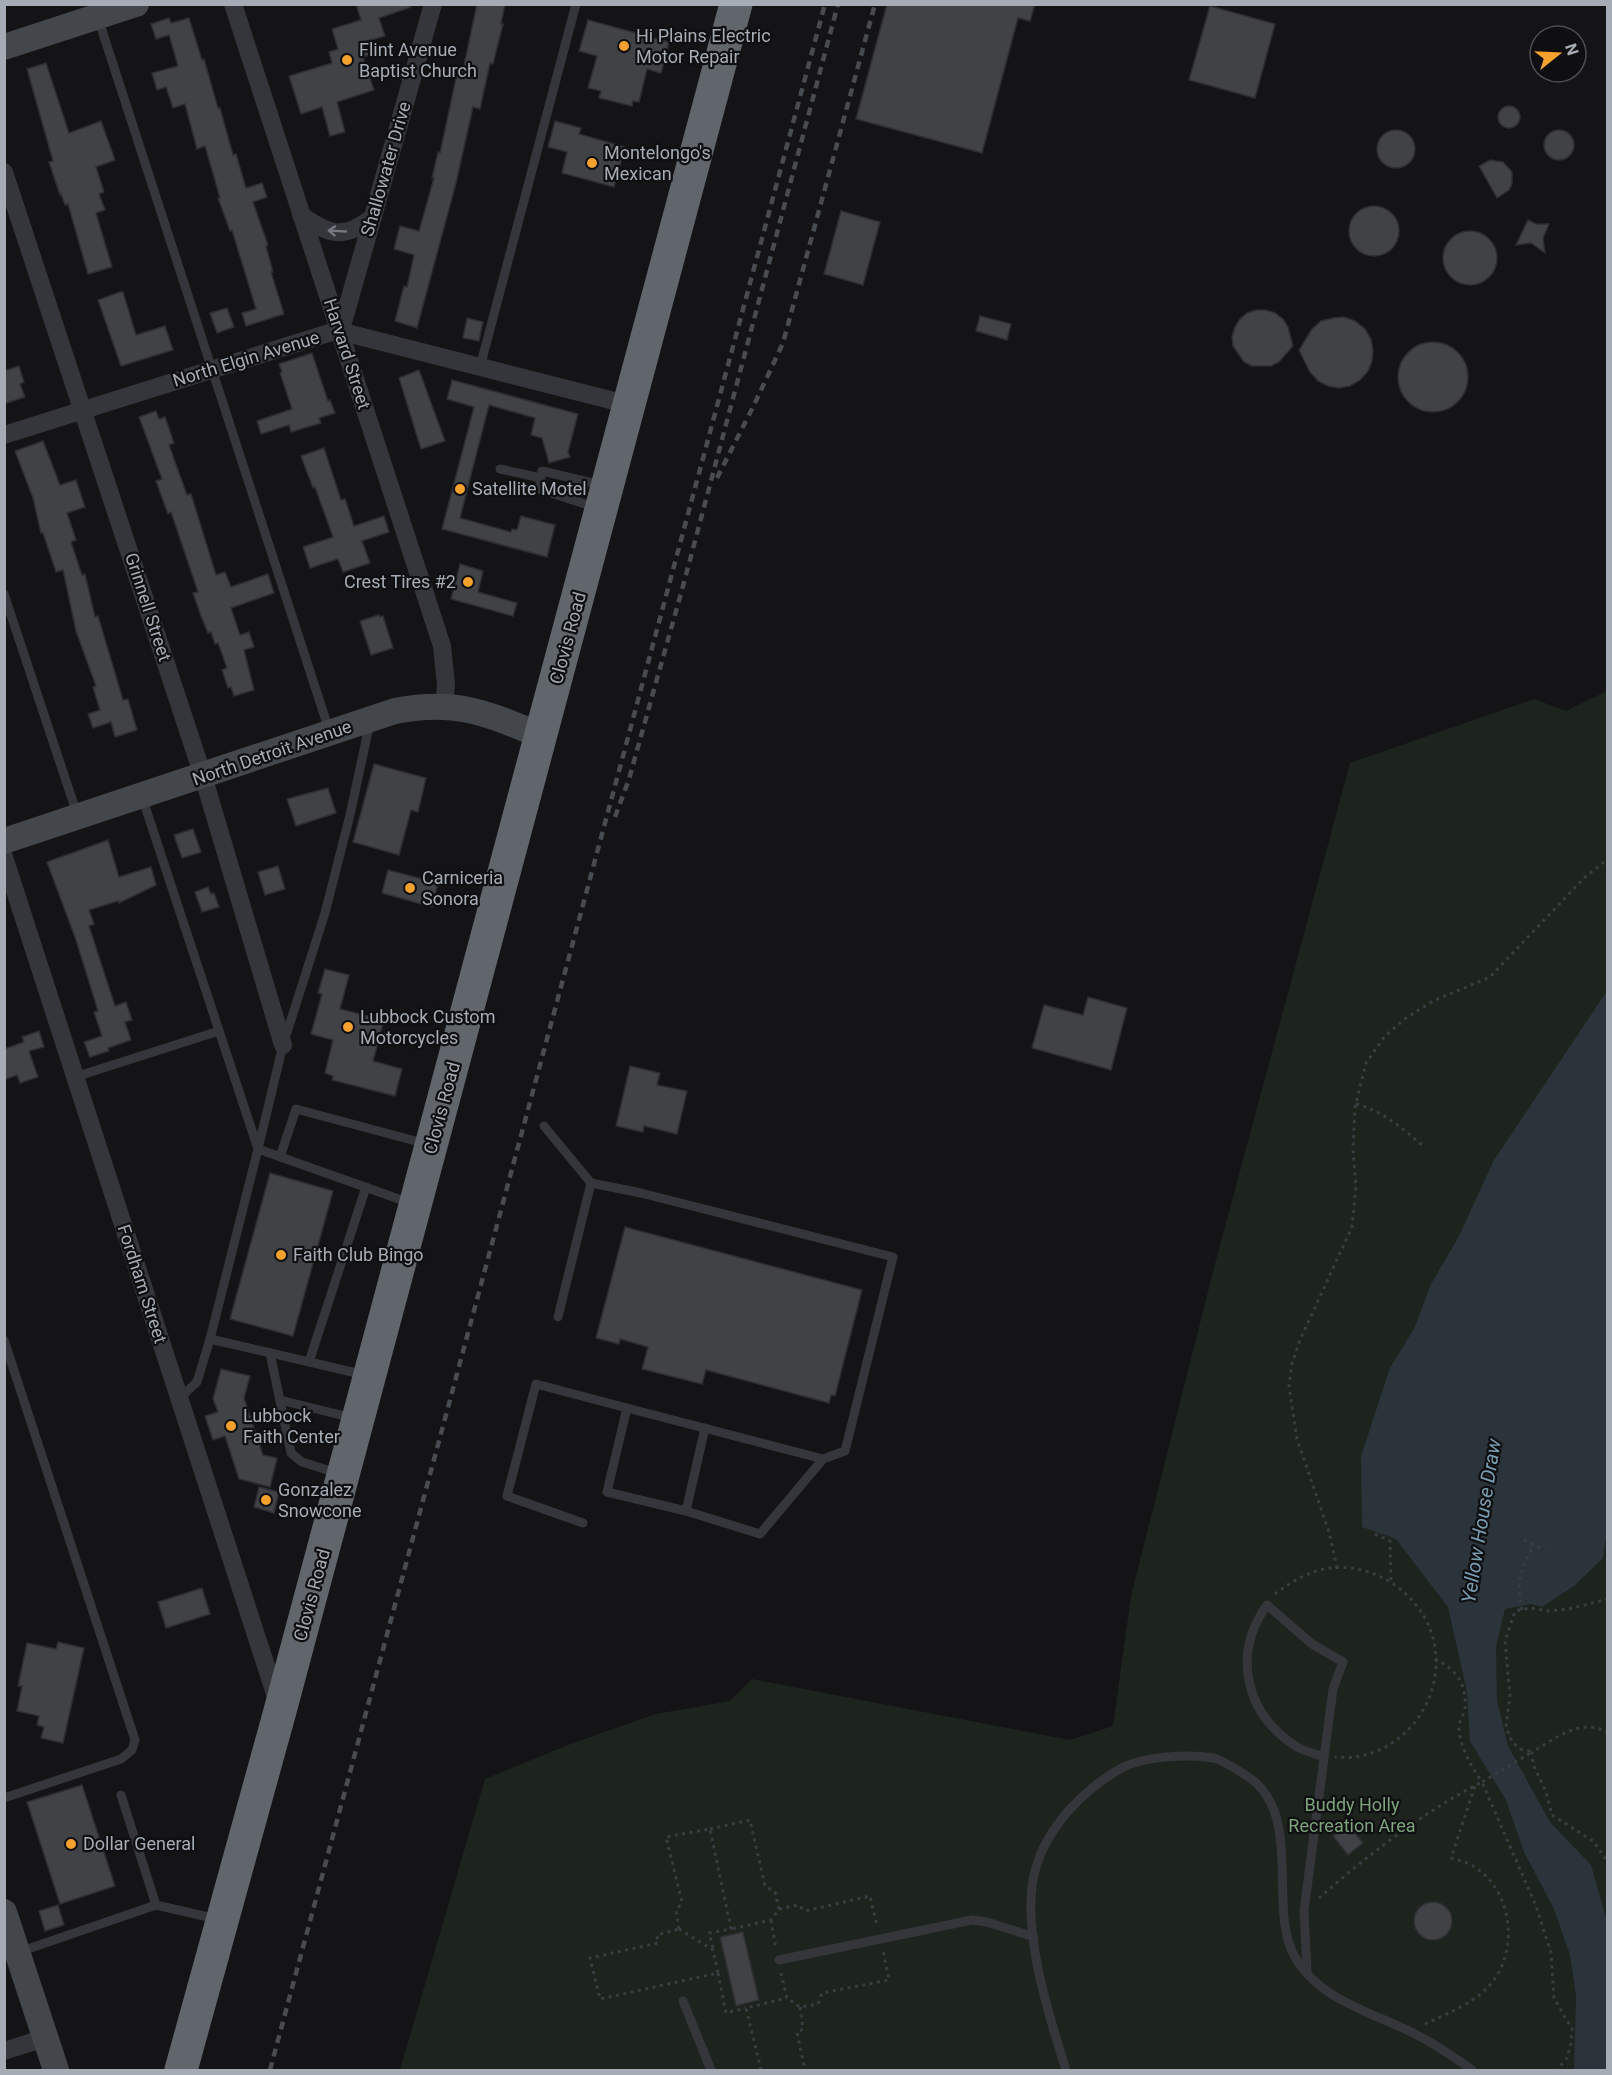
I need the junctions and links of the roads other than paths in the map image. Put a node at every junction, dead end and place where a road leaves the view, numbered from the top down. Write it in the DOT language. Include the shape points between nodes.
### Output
graph roads {
  1 [pos="136,4"];
  2 [pos="233,4"];
  3 [pos="433,4"];
  4 [pos="576,4"];
  5 [pos="736,4"];
  6 [pos="96,11"];
  7 [pos="4,47"];
  8 [pos="4,172"];
  9 [pos="302,215"];
  10 [pos="372,217"];
  11 [pos="340,333"];
  12 [pos="480,367"];
  13 [pos="212,369"];
  14 [pos="630,405"];
  15 [pos="82,409"];
  16 [pos="4,435"];
  17 [pos="500,469"];
  18 [pos="541,478"];
  19 [pos="605,498"];
  20 [pos="4,594"];
  21 [pos="444,706"];
  22 [pos="370,720"];
  23 [pos="331,734"];
  24 [pos="542,736"];
  25 [pos="203,776"];
  26 [pos="141,796"];
  27 [pos="78,817"];
  28 [pos="4,841"];
  29 [pos="4,857"];
  30 [pos="219,1030"];
  31 [pos="283,1045"];
  32 [pos="75,1077"];
  33 [pos="544,1126"];
  34 [pos="432,1145"];
  35 [pos="258,1149"];
  36 [pos="280,1156"];
  37 [pos="591,1183"];
  38 [pos="366,1187"];
  39 [pos="416,1205"];
  40 [pos="558,1317"];
  41 [pos="210,1339"];
  42 [pos="4,1340"];
  43 [pos="270,1353"];
  44 [pos="309,1362"];
  45 [pos="370,1376"];
  46 [pos="179,1399"];
  47 [pos="280,1400"];
  48 [pos="627,1408"];
  49 [pos="358,1419"];
  50 [pos="705,1428"];
  51 [pos="822,1459"];
  52 [pos="344,1474"];
  53 [pos="686,1511"];
  54 [pos="583,1523"];
  55 [pos="280,1711"];
  56 [pos="1324,1757"];
  57 [pos="121,1795"];
  58 [pos="4,1797"];
  59 [pos="156,1905"];
  60 [pos="4,1912"];
  61 [pos="223,1920"];
  62 [pos="1034,1938"];
  63 [pos="18,1952"];
  64 [pos="778,1960"];
  65 [pos="1306,1971"];
  66 [pos="683,2001"];
  67 [pos="45,2038"];
  68 [pos="4,2051"];
  69 [pos="56,2070"];
  70 [pos="181,2070"];
  71 [pos="711,2070"];
  72 [pos="1066,2070"];
  73 [pos="1472,2070"];
  1 -- 6 [label="street"];
  2 -- 9 [label="street, Harvard Street"];
  3 -- 10 [label="street, Shallowater Drive"];
  4 -- 12 [label="lane"];
  5 -- 14 [label="highway, Clovis Road"];
  6 -- 7 [label="street"];
  6 -- 13 [label="lane"];
  8 -- 15 [label="street, Grinnell Street"];
  10 -- 9 [label="street, one-way" via="354,229 332,232"];
  9 -- 11 [label="street, Harvard Street"];
  10 -- 11 [label="street, Shallowater Drive"];
  11 -- 12 [label="street, North Elgin Avenue"];
  11 -- 13 [label="street, North Elgin Avenue" via="332,332"];
  11 -- 21 [label="street, Harvard Street" via="442,645"];
  12 -- 14 [label="street, North Elgin Avenue"];
  13 -- 15 [label="street, North Elgin Avenue"];
  13 -- 23 [label="lane"];
  14 -- 19 [label="highway, Clovis Road"];
  15 -- 16 [label="street, North Elgin Avenue"];
  15 -- 25 [label="street, Grinnell Street"];
  17 -- 18 [label="lane"];
  18 -- 19 [label="lane" via="542,471"];
  18 -- 19 [label="lane" via="539,489"];
  19 -- 24 [label="highway, Clovis Road"];
  20 -- 27 [label="lane"];
  21 -- 22 [label="street, North Detroit Avenue" via="416,707"];
  21 -- 24 [label="street, North Detroit Avenue" via="471,709"];
  22 -- 23 [label="street, North Detroit Avenue"];
  22 -- 31 [label="lane" via="325,913"];
  23 -- 25 [label="street, North Detroit Avenue"];
  24 -- 34 [label="highway, Clovis Road"];
  25 -- 26 [label="street, North Detroit Avenue"];
  25 -- 31 [label="street, Grinnell Street"];
  26 -- 27 [label="street, North Detroit Avenue"];
  26 -- 30 [label="lane"];
  27 -- 28 [label="street, North Detroit Avenue"];
  29 -- 32 [label="street, Fordham Street"];
  30 -- 32 [label="lane"];
  30 -- 35 [label="lane"];
  31 -- 35 [label="lane"];
  32 -- 46 [label="street, Fordham Street"];
  33 -- 37 [label="lane"];
  34 -- 36 [label="lane" via="296,1109"];
  34 -- 39 [label="highway, Clovis Road"];
  35 -- 36 [label="lane"];
  35 -- 41 [label="lane"];
  36 -- 38 [label="lane"];
  37 -- 40 [label="lane"];
  37 -- 51 [label="lane" via="893,1257 845,1451"];
  38 -- 39 [label="lane"];
  38 -- 44 [label="lane"];
  39 -- 45 [label="highway, Clovis Road"];
  41 -- 43 [label="lane"];
  41 -- 46 [label="lane" via="197,1382"];
  42 -- 58 [label="lane" via="135,1740 132,1750 121,1759"];
  43 -- 44 [label="lane"];
  43 -- 47 [label="lane"];
  44 -- 45 [label="lane"];
  45 -- 49 [label="highway, Clovis Road"];
  46 -- 55 [label="street, Fordham Street"];
  47 -- 49 [label="lane"];
  47 -- 52 [label="lane" via="291,1453 303,1462"];
  48 -- 50 [label="lane"];
  48 -- 53 [label="lane" via="607,1492"];
  48 -- 54 [label="lane" via="536,1384 507,1496"];
  49 -- 52 [label="highway, Clovis Road"];
  50 -- 51 [label="lane"];
  50 -- 53 [label="lane"];
  51 -- 53 [label="lane" via="760,1534"];
  52 -- 55 [label="highway, Clovis Road"];
  55 -- 61 [label="highway, Clovis Road"];
  56 -- 56 [label="lane" via="1296,1747 1273,1729 1256,1705 1247,1677 1247,1648 1256,1620 1267,1605 1312,1644 1343,1662 1333,1689"];
  56 -- 65 [label="lane" via="1304,1911"];
  57 -- 59 [label="lane"];
  59 -- 61 [label="lane"];
  59 -- 63 [label="lane"];
  60 -- 63 [label="street"];
  61 -- 70 [label="highway, Clovis Road"];
  62 -- 64 [label="lane" via="972,1920"];
  62 -- 65 [label="lane" via="1031,1905 1035,1870 1054,1829 1086,1794 1122,1768 1165,1756 1216,1758 1257,1784 1273,1807 1282,1844 1286,1928 1294,1956"];
  62 -- 72 [label="lane" via="1048,2013"];
  63 -- 67 [label="street"];
  65 -- 73 [label="lane" via="1316,1983"];
  66 -- 71 [label="lane"];
  67 -- 68 [label="street"];
  67 -- 69 [label="street"];
}
